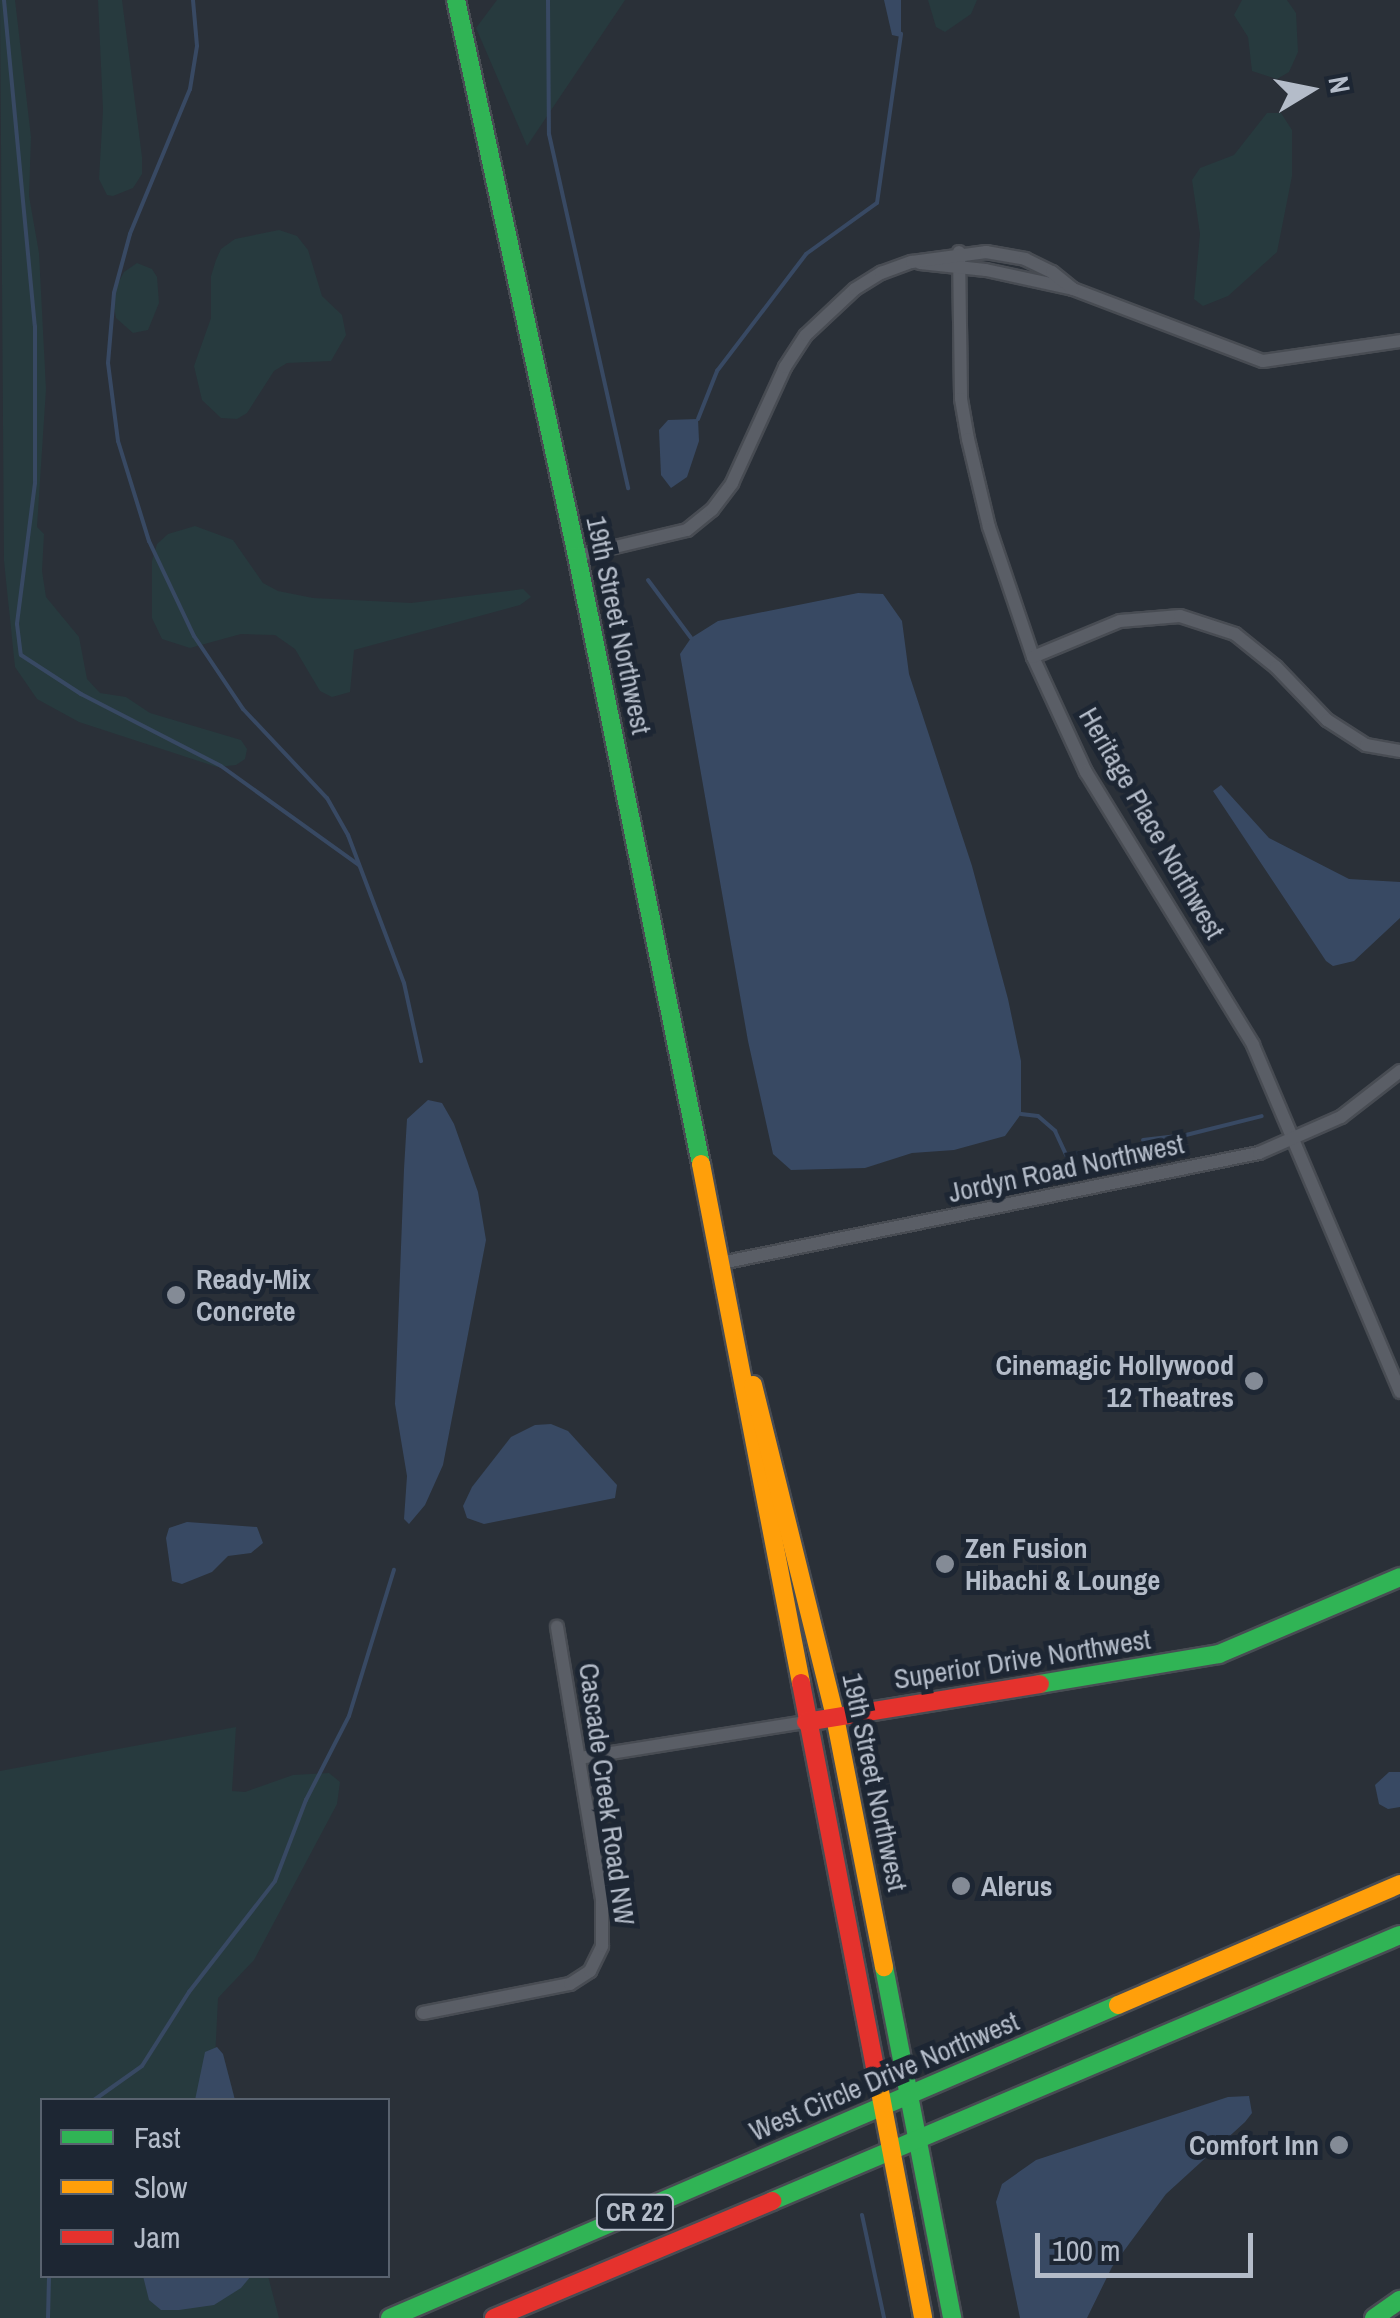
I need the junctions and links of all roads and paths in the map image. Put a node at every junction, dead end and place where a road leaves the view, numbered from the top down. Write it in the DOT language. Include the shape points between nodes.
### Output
graph roads {
  1 [pos="456,0"];
  2 [pos="959,252"];
  3 [pos="912,262"];
  4 [pos="959,270"];
  5 [pos="1073,290"];
  6 [pos="1400,342"];
  7 [pos="577,556"];
  8 [pos="1033,658"];
  9 [pos="1400,751"];
  10 [pos="1400,1071"];
  11 [pos="1294,1142"];
  12 [pos="721,1263"];
  13 [pos="1400,1392"];
  14 [pos="1400,1577"];
  15 [pos="557,1627"];
  16 [pos="835,1717"];
  17 [pos="806,1722"];
  18 [pos="580,1758"];
  19 [pos="1400,1884"];
  20 [pos="1400,1935"];
  21 [pos="423,2013"];
  22 [pos="910,2094"];
  23 [pos="881,2107"];
  24 [pos="919,2138"];
  25 [pos="889,2150"];
  26 [pos="1400,2300"];
  27 [pos="390,2318"];
  28 [pos="494,2318"];
  29 [pos="923,2318"];
  30 [pos="952,2318"];
  31 [pos="1374,2318"];
  1 -- 7 [label="street, 19th Street Northwest"];
  2 -- 3 [label="street"];
  2 -- 4 [label="street, Heritage Place Northwest"];
  2 -- 5 [label="street" via="1025,259"];
  3 -- 4 [label="street"];
  3 -- 7 [label="street" via="855,289 806,335 712,510 687,530"];
  4 -- 5 [label="street"];
  4 -- 8 [label="street, Heritage Place Northwest" via="968,439"];
  5 -- 6 [label="street" via="1263,361"];
  7 -- 12 [label="street, 19th Street Northwest"];
  8 -- 9 [label="street" via="1120,621 1180,616 1224,629 1256,649 1326,720 1366,744"];
  8 -- 11 [label="street, Heritage Place Northwest" via="1086,772 1254,1044"];
  10 -- 11 [label="street, Jordyn Road Northwest" via="1342,1117"];
  11 -- 12 [label="street, Jordyn Road Northwest"];
  11 -- 13 [label="street, Heritage Place Northwest"];
  12 -- 16 [label="street, 19th Street Northwest"];
  12 -- 17 [label="street, 19th Street Northwest"];
  14 -- 16 [label="street, Superior Drive Northwest" via="1219,1654"];
  15 -- 18 [label="street, Cascade Creek Road NW"];
  16 -- 17 [label="street, Superior Drive Northwest"];
  16 -- 22 [label="street, 19th Street Northwest"];
  17 -- 18 [label="street, Superior Drive Northwest"];
  17 -- 23 [label="street, 19th Street Northwest"];
  18 -- 21 [label="street, Cascade Creek Road NW" via="604,1915 596,1962 580,1979 556,1988"];
  19 -- 22 [label="street, West Circle Drive Northwest / CR 22"];
  20 -- 24 [label="street, CR 22"];
  22 -- 23 [label="street, West Circle Drive Northwest / CR 22"];
  22 -- 24 [label="street, 19th Street Northwest"];
  23 -- 25 [label="street, 19th Street Northwest"];
  23 -- 27 [label="street, West Circle Drive Northwest / CR 22"];
  24 -- 25 [label="street, CR 22"];
  24 -- 30 [label="street, 19th Street Northwest"];
  25 -- 28 [label="street, CR 22"];
  25 -- 29 [label="street, 19th Street Northwest"];
  26 -- 31 [label="street"];
}
